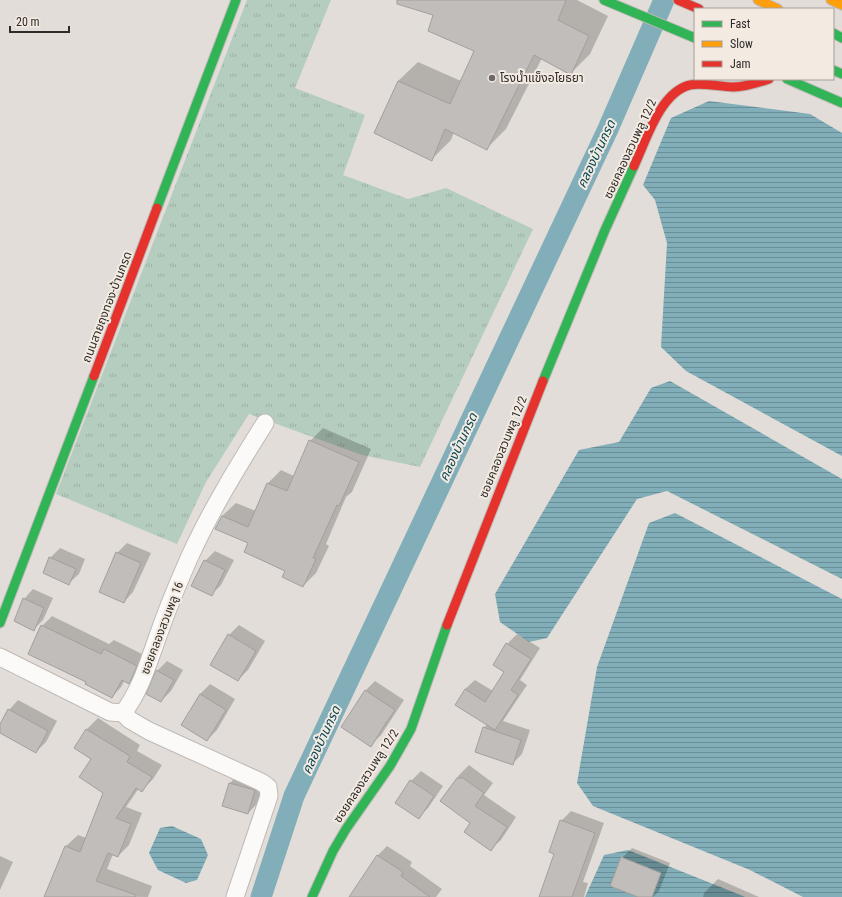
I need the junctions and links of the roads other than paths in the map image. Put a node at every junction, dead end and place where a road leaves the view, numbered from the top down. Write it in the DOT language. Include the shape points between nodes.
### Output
graph roads {
  1 [pos="236,0"];
  2 [pos="604,0"];
  3 [pos="678,0"];
  4 [pos="758,0"];
  5 [pos="831,0"];
  6 [pos="842,5"];
  7 [pos="697,8"];
  8 [pos="776,8"];
  9 [pos="694,38"];
  10 [pos="766,80"];
  11 [pos="789,80"];
  12 [pos="842,103"];
  13 [pos="265,423"];
  14 [pos="0,623"];
  15 [pos="0,657"];
  16 [pos="123,713"];
  17 [pos="235,897"];
  18 [pos="312,897"];
  1 -- 14 [label="street, ถนนสายถุงทอง-บ้านกรด"];
  2 -- 9 [label="street"];
  3 -- 7 [label="street"];
  4 -- 8 [label="street"];
  5 -- 6 [label="street"];
  10 -- 18 [label="street, ซอยคลองสวนพลู 12/2" via="734,86 690,85 670,96 662,106 605,230 542,382 468,571 411,729 390,766 336,845"];
  11 -- 12 [label="street"];
  13 -- 16 [label="street, ซอยคลองสวนพลู 16" via="235,472 191,555 140,683"];
  15 -- 16 [label="street" via="110,712"];
  16 -- 17 [label="street" via="149,731 268,787 270,796"];
}
